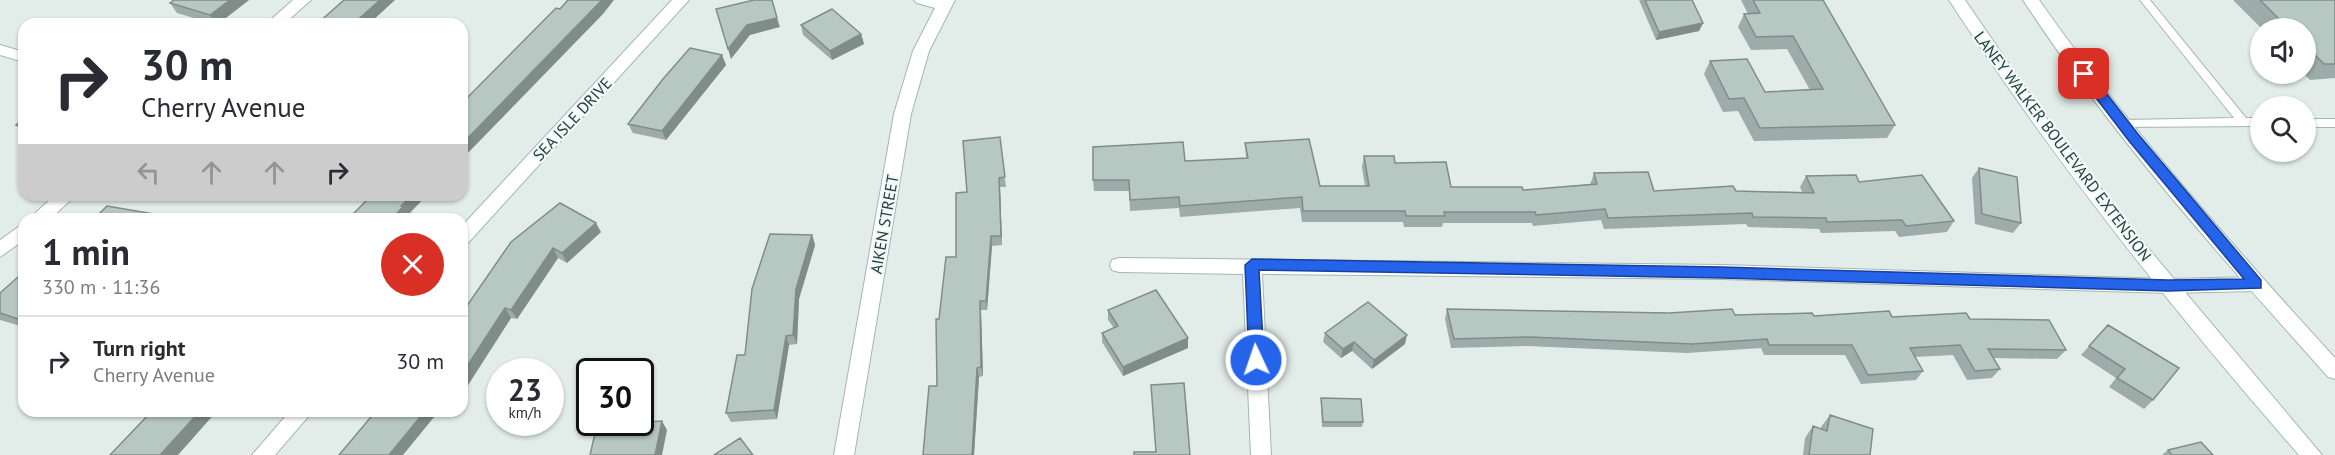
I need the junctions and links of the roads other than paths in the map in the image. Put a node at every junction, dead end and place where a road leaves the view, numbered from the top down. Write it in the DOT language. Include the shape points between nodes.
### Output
graph roads {
  1 [pos="303,0"];
  2 [pos="681,0"];
  3 [pos="922,0"];
  4 [pos="1957,0"];
  5 [pos="2031,0"];
  6 [pos="2145,0"];
  7 [pos="945,2"];
  8 [pos="281,18"];
  9 [pos="0,50"];
  10 [pos="18,55"];
  11 [pos="2243,122"];
  12 [pos="2250,122"];
  13 [pos="2316,123"];
  14 [pos="2335,123"];
  15 [pos="2123,124"];
  16 [pos="60,201"];
  17 [pos="45,213"];
  18 [pos="468,231"];
  19 [pos="18,235"];
  20 [pos="0,250"];
  21 [pos="1119,265"];
  22 [pos="1252,265"];
  23 [pos="2256,284"];
  24 [pos="2168,286"];
  25 [pos="2335,371"];
  26 [pos="297,417"];
  27 [pos="262,455"];
  28 [pos="844,455"];
  29 [pos="1261,455"];
  30 [pos="2312,455"];
  1 -- 8 [label="street"];
  2 -- 18 [label="street, SEA ISLE DRIVE"];
  3 -- 7 [label="street"];
  4 -- 24 [label="street, LANEY WALKER BOULEVARD EXTENSION" via="1996,60"];
  5 -- 15 [label="street"];
  6 -- 11 [label="lane"];
  7 -- 28 [label="street, AIKEN STREET" via="924,40 911,83"];
  9 -- 10 [label="street"];
  11 -- 12 [label="lane"];
  11 -- 15 [label="lane"];
  13 -- 14 [label="lane"];
  15 -- 23 [label="street"];
  16 -- 17 [label="street"];
  19 -- 20 [label="street"];
  21 -- 22 [label="street"];
  22 -- 24 [label="street" via="1722,272"];
  22 -- 29 [label="street"];
  23 -- 24 [label="street"];
  23 -- 25 [label="street"];
  24 -- 30 [label="street, LANEY WALKER BOULEVARD EXTENSION"];
  26 -- 27 [label="street"];
}
